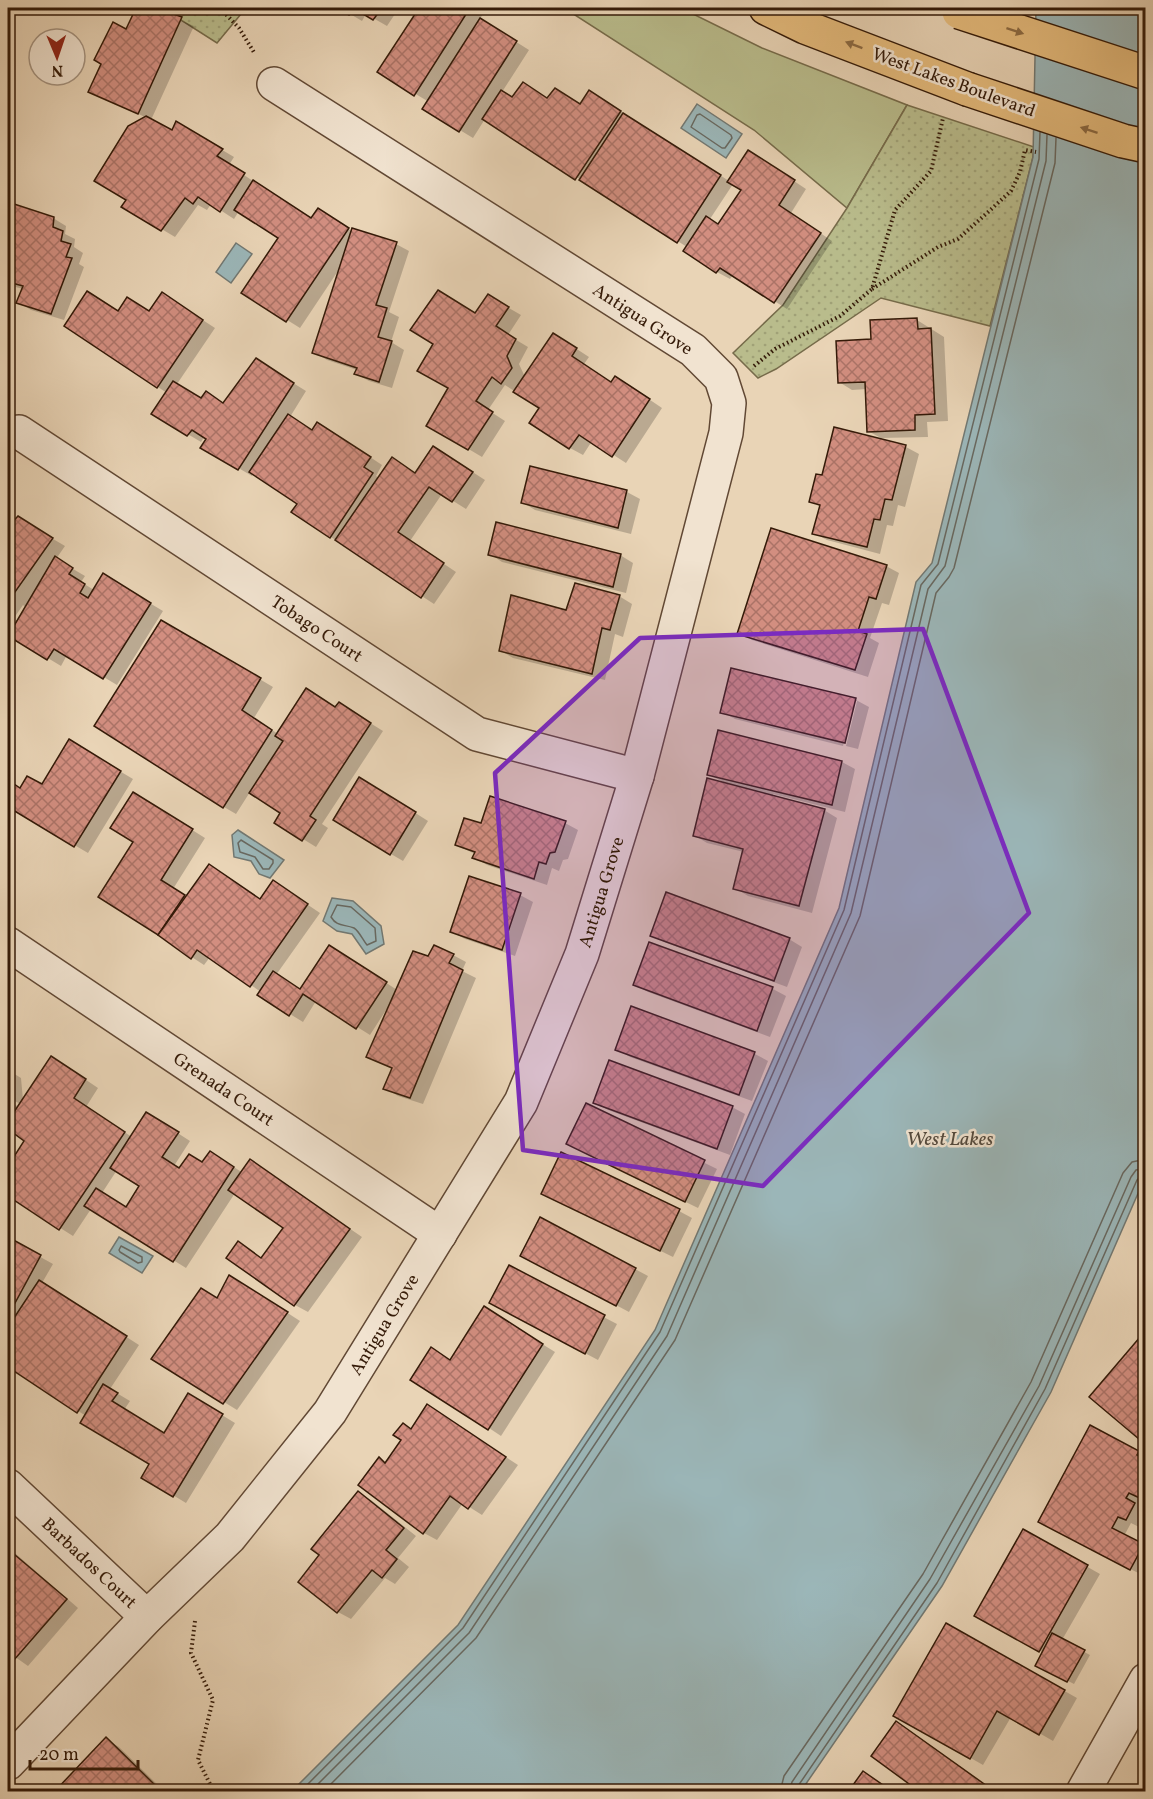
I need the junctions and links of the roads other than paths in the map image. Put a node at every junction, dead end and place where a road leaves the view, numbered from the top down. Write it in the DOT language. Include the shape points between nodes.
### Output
graph roads {
  1 [pos="766,8"];
  2 [pos="953,10"];
  3 [pos="1146,73"];
  4 [pos="274,84"];
  5 [pos="1146,146"];
  6 [pos="19,432"];
  7 [pos="637,776"];
  8 [pos="8,944"];
  9 [pos="440,1234"];
  10 [pos="8,1486"];
  11 [pos="147,1617"];
  12 [pos="1146,1680"];
  13 [pos="8,1763"];
  14 [pos="1083,1791"];
  5 -- 1 [label="main road, West Lakes Boulevard, one-way, bridge" via="956,100"];
  2 -- 3 [label="main road, one-way, bridge"];
  4 -- 7 [label="street, Antigua Grove" via="693,350 722,378 729,403 726,433"];
  6 -- 7 [label="street, Tobago Court" via="477,734"];
  7 -- 9 [label="street, Antigua Grove" via="582,954 521,1102"];
  8 -- 9 [label="street, Grenada Court"];
  9 -- 11 [label="street, Antigua Grove" via="330,1412 230,1537"];
  10 -- 11 [label="street, Barbados Court"];
  11 -- 13 [label="street, Antigua Grove"];
  12 -- 14 [label="street"];
}
